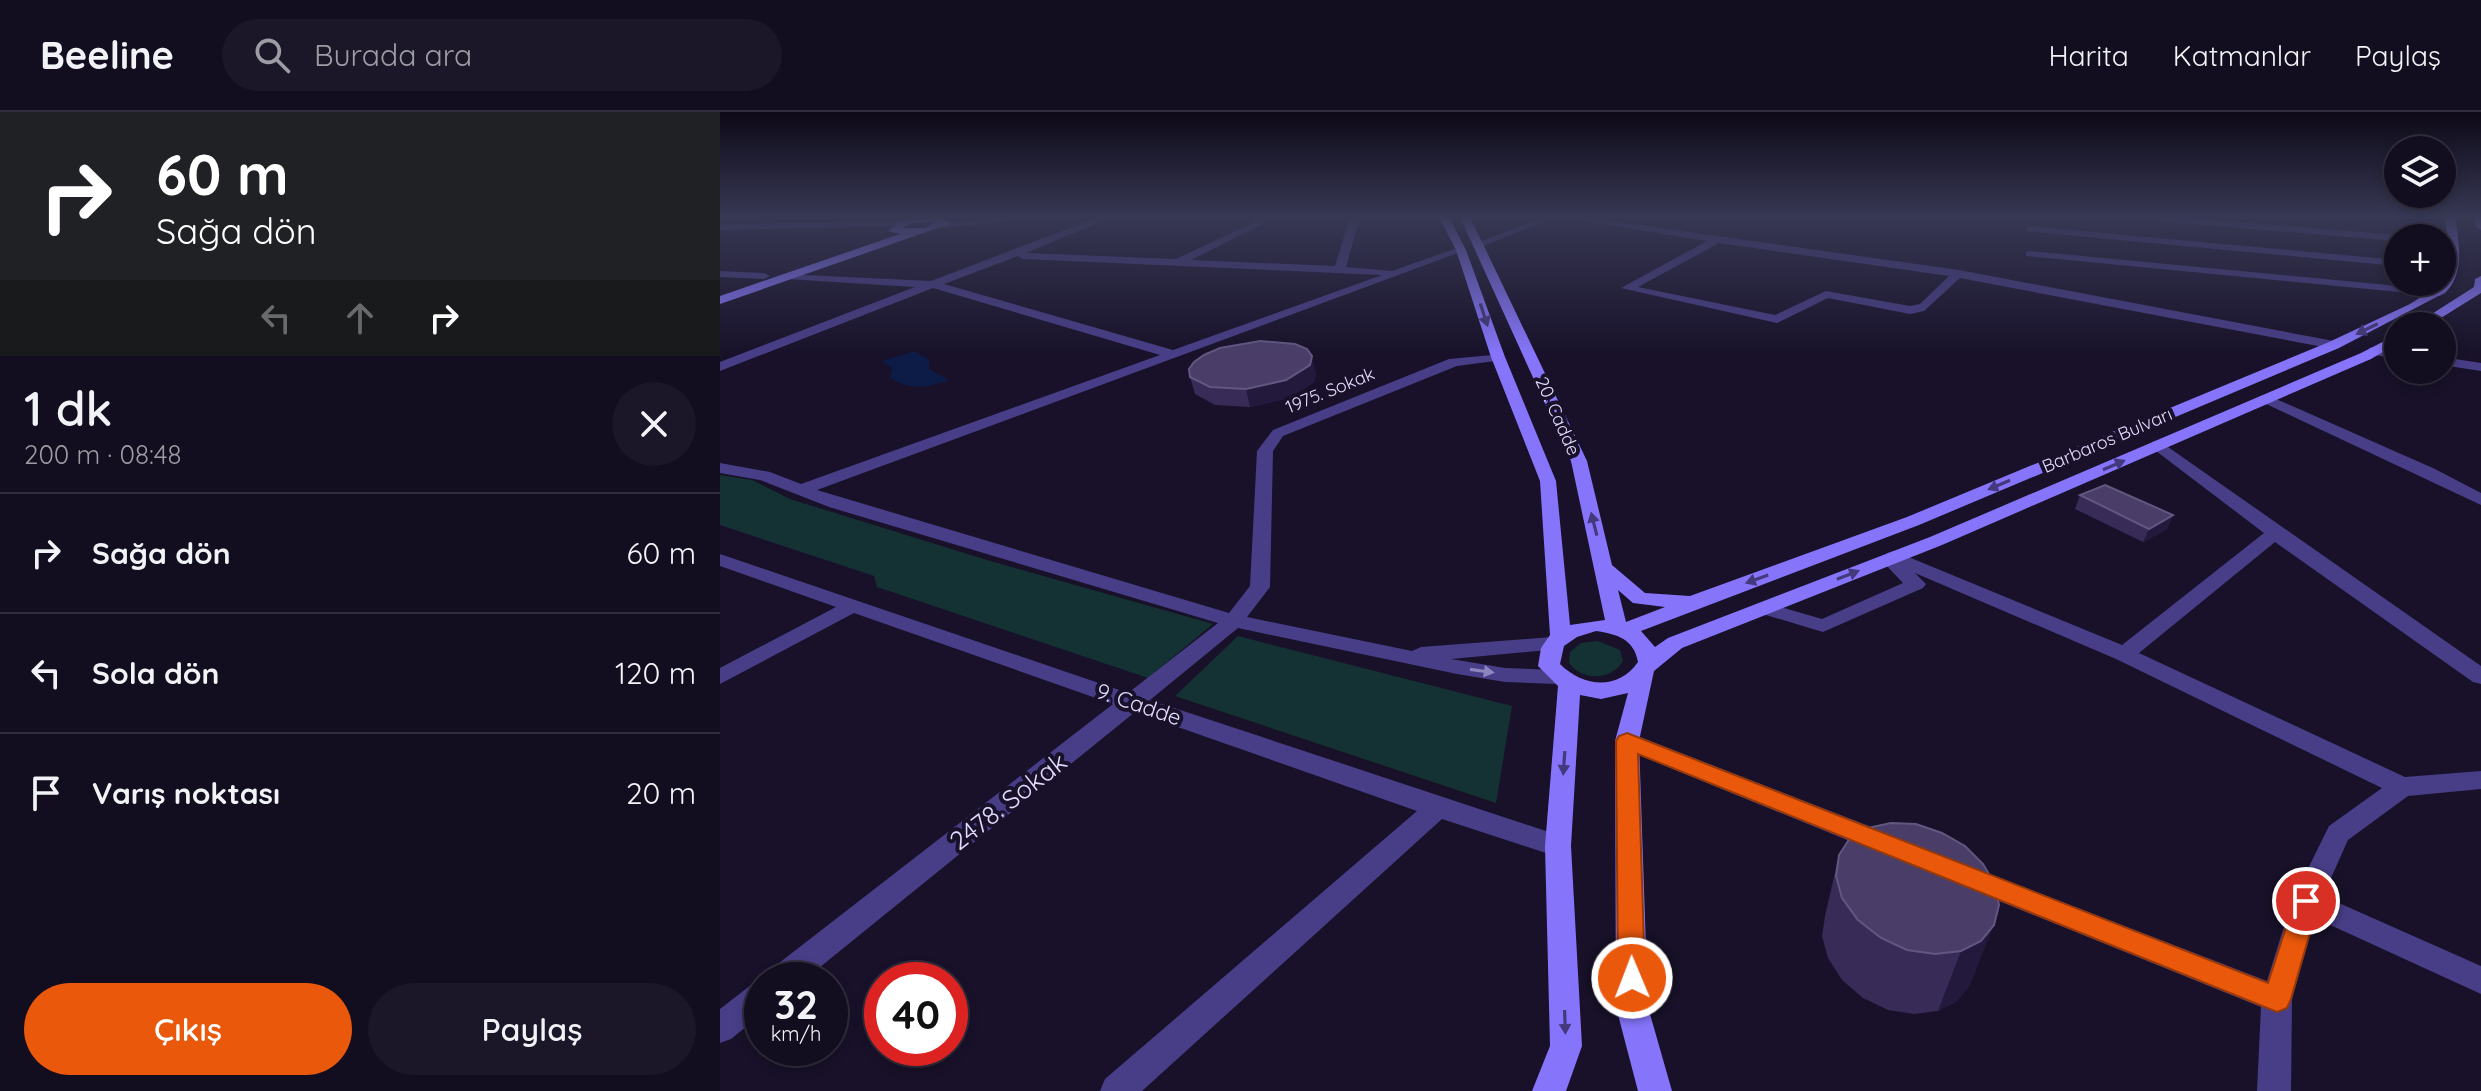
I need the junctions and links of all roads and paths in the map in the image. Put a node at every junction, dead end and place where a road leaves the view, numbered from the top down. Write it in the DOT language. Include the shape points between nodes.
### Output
graph roads {
  1 [pos="801,263"];
  2 [pos="818,263"];
  3 [pos="997,263"];
  4 [pos="1170,263"];
  5 [pos="1177,263"];
  6 [pos="1342,263"];
  7 [pos="1423,263"];
  8 [pos="1465,263"];
  9 [pos="1488,263"];
  10 [pos="1674,263"];
  11 [pos="1889,263"];
  12 [pos="2030,263"];
  13 [pos="2128,263"];
  14 [pos="2199,263"];
  15 [pos="1340,269"];
  16 [pos="2200,269"];
  17 [pos="1395,272"];
  18 [pos="1959,273"];
  19 [pos="720,274"];
  20 [pos="764,276"];
  21 [pos="787,276"];
  22 [pos="2481,279"];
  23 [pos="935,285"];
  24 [pos="2029,285"];
  25 [pos="2384,287"];
  26 [pos="2480,290"];
  27 [pos="720,291"];
  28 [pos="2434,296"];
  29 [pos="720,300"];
  30 [pos="2443,312"];
  31 [pos="2334,345"];
  32 [pos="2384,346"];
  33 [pos="2374,351"];
  34 [pos="2384,353"];
  35 [pos="1172,354"];
  36 [pos="1498,357"];
  37 [pos="2456,363"];
  38 [pos="720,367"];
  39 [pos="2481,367"];
  40 [pos="2267,399"];
  41 [pos="2158,445"];
  42 [pos="720,468"];
  43 [pos="801,490"];
  44 [pos="2481,500"];
  45 [pos="2275,533"];
  46 [pos="1891,558"];
  47 [pos="720,560"];
  48 [pos="1606,569"];
  49 [pos="1693,602"];
  50 [pos="853,606"];
  51 [pos="1763,608"];
  52 [pos="1234,621"];
  53 [pos="1622,629"];
  54 [pos="1557,640"];
  55 [pos="2124,654"];
  56 [pos="1409,655"];
  57 [pos="1646,667"];
  58 [pos="720,677"];
  59 [pos="2481,677"];
  60 [pos="1563,681"];
  61 [pos="1133,702"];
  62 [pos="1627,741"];
  63 [pos="2481,780"];
  64 [pos="2402,787"];
  65 [pos="1438,808"];
  66 [pos="1558,846"];
  67 [pos="1908,853"];
  68 [pos="1952,870"];
  69 [pos="2306,901"];
  70 [pos="804,962"];
  71 [pos="2481,980"];
  72 [pos="2277,999"];
  73 [pos="744,1009"];
  74 [pos="720,1028"];
  75 [pos="1117,1091"];
  76 [pos="1549,1091"];
  77 [pos="1655,1091"];
  78 [pos="2274,1091"];
  1 -- 20 [label="street"];
  2 -- 21 [label="street"];
  3 -- 23 [label="street"];
  4 -- 5 [label="street"];
  5 -- 15 [label="street"];
  6 -- 15 [label="street"];
  7 -- 17 [label="street"];
  8 -- 36 [label="street, 20. Cadde, one-way"];
  48 -- 9 [label="street, 20. Cadde, one-way" via="1579,461"];
  10 -- 18 [label="street" via="1627,288 1777,319 1826,294 1910,310 1924,307"];
  11 -- 18 [label="street"];
  12 -- 24 [label="street"];
  13 -- 16 [label="street"];
  14 -- 16 [label="street"];
  15 -- 17 [label="street"];
  16 -- 25 [label="street"];
  17 -- 35 [label="street"];
  18 -- 24 [label="street"];
  19 -- 20 [label="street"];
  20 -- 27 [label="street"];
  21 -- 23 [label="street"];
  21 -- 29 [label="street"];
  22 -- 26 [label="street"];
  23 -- 35 [label="street"];
  23 -- 38 [label="street" via="815,326"];
  24 -- 31 [label="street"];
  26 -- 30 [label="street"];
  28 -- 31 [label="street, Barbaros Bulvarı, one-way"];
  31 -- 49 [label="street, Barbaros Bulvarı, one-way" via="1913,521"];
  32 -- 33 [label="street, Barbaros Bulvarı"];
  33 -- 34 [label="street"];
  33 -- 40 [label="street, Barbaros Bulvarı"];
  35 -- 43 [label="street"];
  36 -- 52 [label="street, 1975. Sokak" via="1454,362 1278,433 1265,451 1260,587"];
  36 -- 54 [label="street, 20. Cadde" via="1548,481"];
  37 -- 39 [label="street"];
  40 -- 41 [label="street, Barbaros Bulvarı"];
  40 -- 44 [label="street"];
  41 -- 45 [label="street"];
  46 -- 41 [label="street, Barbaros Bulvarı, one-way"];
  42 -- 43 [label="street"];
  43 -- 52 [label="street"];
  45 -- 55 [label="street"];
  45 -- 59 [label="street"];
  51 -- 46 [label="street, Barbaros Bulvarı, one-way"];
  46 -- 51 [label="street" via="1916,584 1823,626"];
  46 -- 55 [label="street"];
  47 -- 50 [label="street, 9. Cadde"];
  48 -- 49 [label="street, Barbaros Bulvarı" via="1640,599"];
  48 -- 53 [label="street, 20. Cadde"];
  49 -- 53 [label="street, Barbaros Bulvarı"];
  50 -- 58 [label="street"];
  50 -- 61 [label="street, 9. Cadde"];
  51 -- 57 [label="street, Barbaros Bulvarı" via="1675,643"];
  52 -- 56 [label="street"];
  52 -- 61 [label="street, 2478. Sokak"];
  53 -- 54 [label="street" via="1588,626"];
  53 -- 57 [label="street" via="1642,642 1648,652"];
  54 -- 56 [label="street"];
  54 -- 60 [label="street" via="1548,655 1549,666"];
  55 -- 64 [label="street"];
  56 -- 60 [label="street, one-way"];
  57 -- 60 [label="street" via="1634,682 1619,688 1585,690"];
  57 -- 62 [label="street"];
  60 -- 66 [label="street, one-way"];
  61 -- 65 [label="street, 9. Cadde"];
  61 -- 70 [label="street, 2478. Sokak"];
  62 -- 67 [label="street"];
  62 -- 77 [label="street" via="1632,1007"];
  63 -- 64 [label="street"];
  64 -- 69 [label="street" via="2338,833"];
  65 -- 66 [label="street, 9. Cadde"];
  65 -- 75 [label="street"];
  66 -- 76 [label="street, one-way" via="1566,1046"];
  68 -- 72 [label="street"];
  69 -- 71 [label="street"];
  69 -- 72 [label="street"];
  72 -- 78 [label="street"];
  73 -- 74 [label="street"];
}
